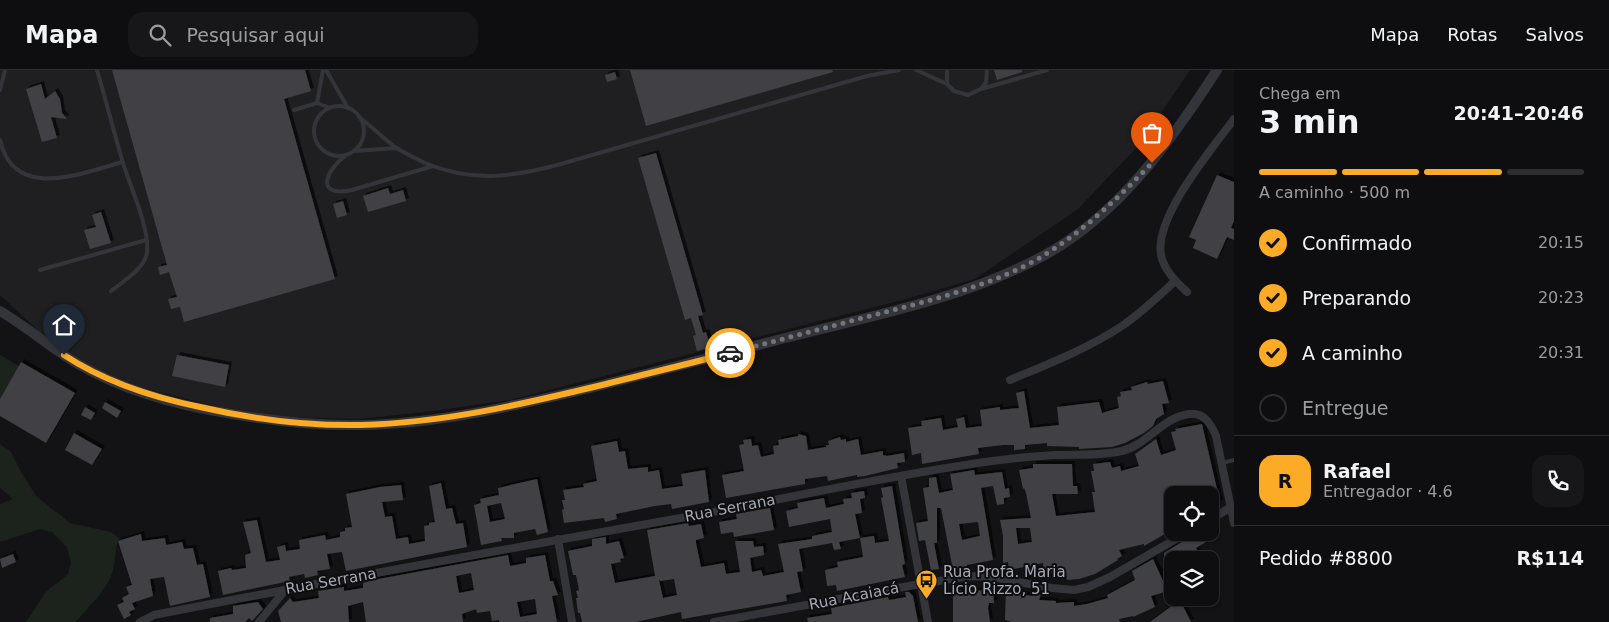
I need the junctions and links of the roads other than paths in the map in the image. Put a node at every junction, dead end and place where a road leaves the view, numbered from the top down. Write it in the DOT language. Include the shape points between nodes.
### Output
graph roads {
  1 [pos="5,70"];
  2 [pos="97,70"];
  3 [pos="324,70"];
  4 [pos="899,70"];
  5 [pos="916,70"];
  6 [pos="946,70"];
  7 [pos="987,70"];
  8 [pos="1047,70"];
  9 [pos="1217,70"];
  10 [pos="947,84"];
  11 [pos="981,89"];
  12 [pos="0,90"];
  13 [pos="317,103"];
  14 [pos="330,108"];
  15 [pos="348,108"];
  16 [pos="294,110"];
  17 [pos="359,117"];
  18 [pos="1234,119"];
  19 [pos="0,140"];
  20 [pos="396,148"];
  21 [pos="354,151"];
  22 [pos="346,155"];
  23 [pos="123,162"];
  24 [pos="433,166"];
  25 [pos="146,240"];
  26 [pos="40,270"];
  27 [pos="1175,282"];
  28 [pos="111,291"];
  29 [pos="1187,292"];
  30 [pos="0,310"];
  31 [pos="1010,380"];
  32 [pos="1234,460"];
  33 [pos="1222,463"];
  34 [pos="901,476"];
  35 [pos="1231,507"];
  36 [pos="1219,514"];
  37 [pos="1234,523"];
  38 [pos="558,539"];
  39 [pos="1172,541"];
  40 [pos="920,584"];
  41 [pos="286,589"];
  42 [pos="140,622"];
  43 [pos="259,622"];
  44 [pos="572,622"];
  45 [pos="714,622"];
  46 [pos="928,622"];
  1 -- 12 [label="lane"];
  2 -- 23 [label="lane"];
  3 -- 13 [label="lane"];
  3 -- 15 [label="lane"];
  4 -- 24 [label="lane" via="867,76 532,172 499,177 474,176"];
  5 -- 10 [label="lane"];
  6 -- 10 [label="lane"];
  7 -- 11 [label="lane" via="986,82"];
  8 -- 11 [label="lane"];
  9 -- 30 [label="street" via="1146,169 1100,215 1036,259 998,277 913,305 527,403 429,420 360,425 230,414 174,402 100,376"];
  10 -- 11 [label="lane" via="960,94 968,95"];
  13 -- 14 [label="lane"];
  13 -- 16 [label="lane"];
  14 -- 15 [label="lane"];
  14 -- 22 [label="lane" via="317,119 314,135 322,150 338,156"];
  15 -- 17 [label="lane"];
  17 -- 20 [label="lane"];
  17 -- 21 [label="lane" via="364,135"];
  18 -- 27 [label="street" via="1176,203 1165,226 1161,255"];
  19 -- 23 [label="lane" via="10,165 29,177 48,179"];
  20 -- 21 [label="lane"];
  20 -- 24 [label="lane"];
  21 -- 22 [label="lane"];
  22 -- 24 [label="lane" via="331,169 328,177 327,184 333,191 352,190"];
  23 -- 25 [label="lane"];
  25 -- 26 [label="lane"];
  25 -- 28 [label="lane" via="147,253 143,263"];
  27 -- 29 [label="street"];
  27 -- 31 [label="street" via="1107,335"];
  32 -- 33 [label="lane"];
  33 -- 34 [label="street, Rua Serrana" via="1212,425 1199,415 1190,414 1179,416 1142,442 1121,451 991,461"];
  33 -- 35 [label="street, Rua Serrana"];
  34 -- 38 [label="street, Rua Serrana"];
  34 -- 40 [label="street"];
  35 -- 36 [label="street"];
  35 -- 37 [label="street, Rua Serrana"];
  38 -- 41 [label="street, Rua Serrana"];
  38 -- 44 [label="street"];
  39 -- 40 [label="street, Rua Acaiacá" via="1110,577 1074,590 992,576"];
  40 -- 45 [label="street, Rua Acaiacá"];
  40 -- 46 [label="street"];
  41 -- 42 [label="street, Rua Serrana" via="154,615"];
  41 -- 43 [label="street"];
}
